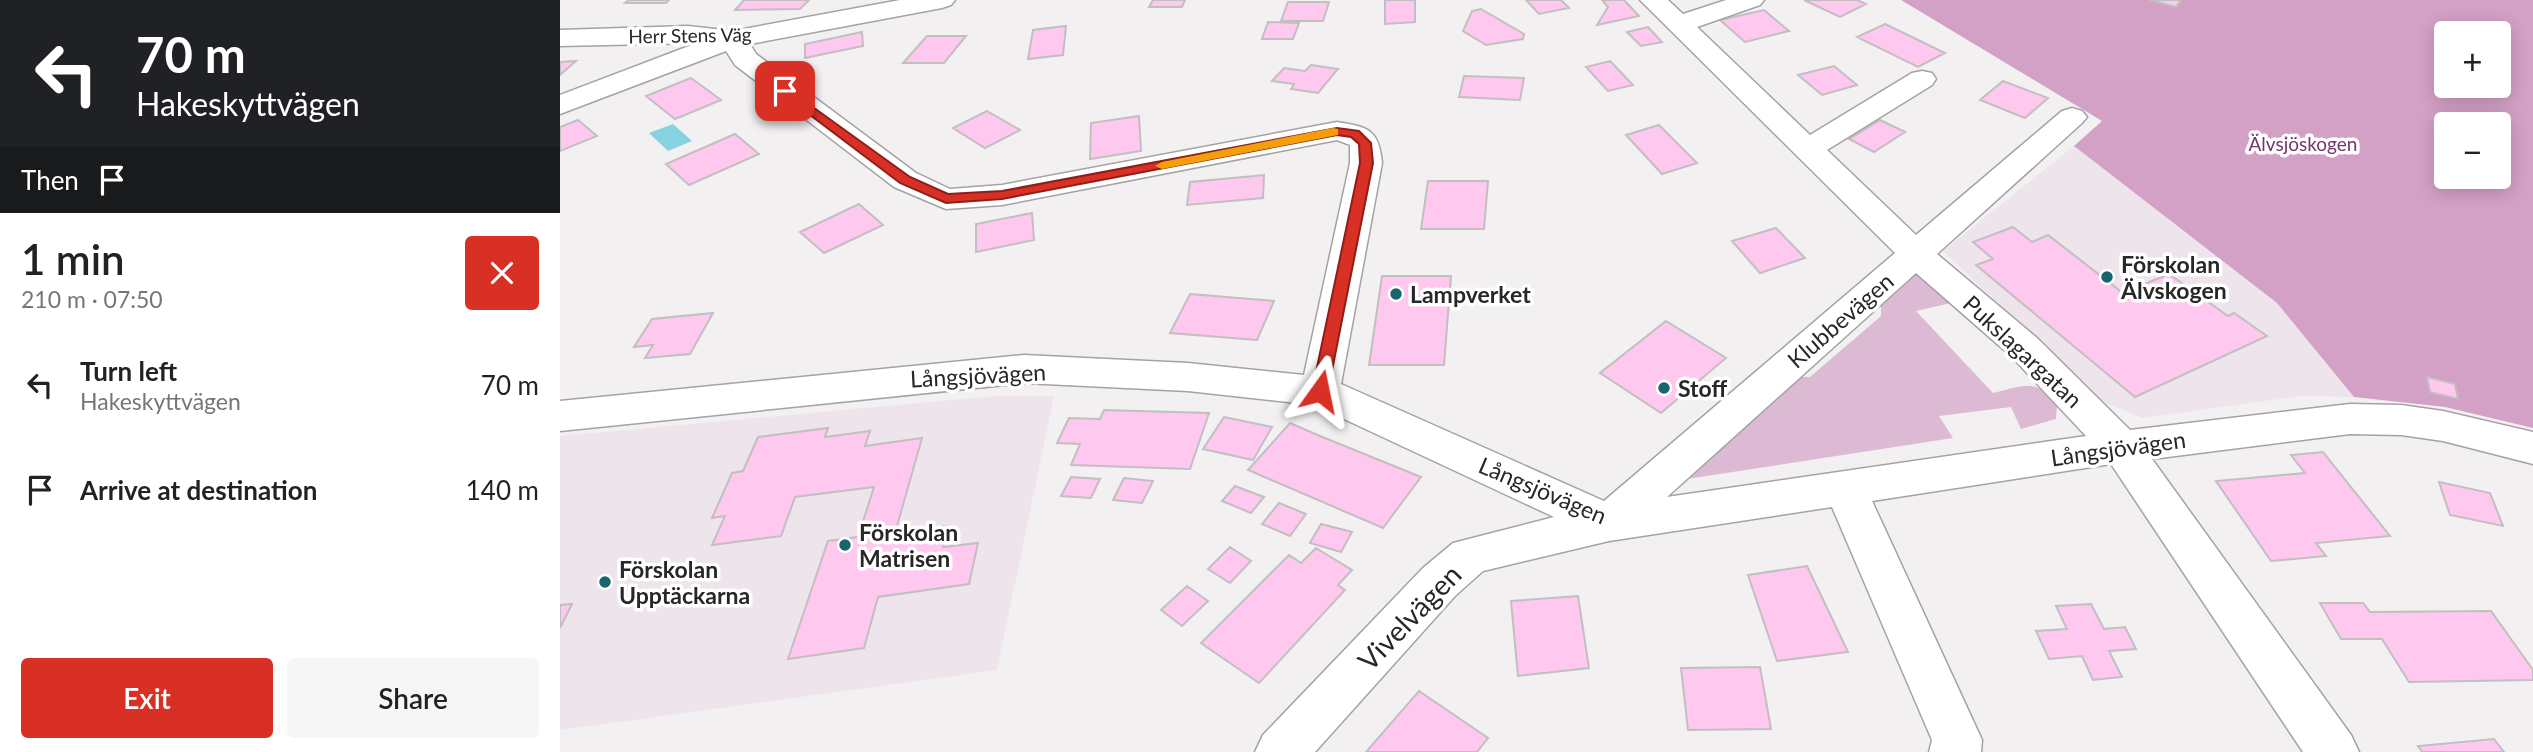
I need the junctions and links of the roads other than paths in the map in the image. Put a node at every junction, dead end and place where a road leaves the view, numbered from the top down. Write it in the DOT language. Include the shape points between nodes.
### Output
graph roads {
  1 [pos="943,0"];
  2 [pos="1751,0"];
  3 [pos="862,8"];
  4 [pos="1667,12"];
  5 [pos="560,38"];
  6 [pos="733,39"];
  7 [pos="1922,79"];
  8 [pos="560,105"];
  9 [pos="2072,117"];
  10 [pos="1808,149"];
  11 [pos="1916,254"];
  12 [pos="1320,391"];
  13 [pos="560,416"];
  14 [pos="2122,447"];
  15 [pos="2533,448"];
  16 [pos="1844,488"];
  17 [pos="1609,523"];
  18 [pos="1281,752"];
  19 [pos="1955,752"];
  20 [pos="2333,752"];
  1 -- 3 [label="street, Herr Stens Väg"];
  2 -- 4 [label="street"];
  3 -- 6 [label="street, Herr Stens Väg"];
  4 -- 10 [label="street, Pukslagargatan"];
  5 -- 6 [label="street, Herr Stens Väg" via="688,34"];
  6 -- 8 [label="street"];
  6 -- 12 [label="street" via="745,59 826,123 905,180 946,198 1002,195 1337,131 1355,134 1365,143 1366,163"];
  7 -- 10 [label="street"];
  9 -- 11 [label="street, Klubbevägen"];
  10 -- 11 [label="street, Pukslagargatan"];
  11 -- 14 [label="street, Pukslagargatan" via="2024,347"];
  11 -- 17 [label="street, Klubbevägen"];
  12 -- 13 [label="street, Långsjövägen" via="1188,377 1024,369"];
  12 -- 17 [label="street, Långsjövägen"];
  14 -- 15 [label="street, Långsjövägen" via="2350,419 2443,426"];
  14 -- 16 [label="street, Långsjövägen"];
  14 -- 20 [label="street, Pukslagargatan"];
  16 -- 17 [label="street, Långsjövägen"];
  16 -- 19 [label="street" via="1957,740"];
  17 -- 18 [label="street, Vivelvägen" via="1469,556 1439,582"];
}
